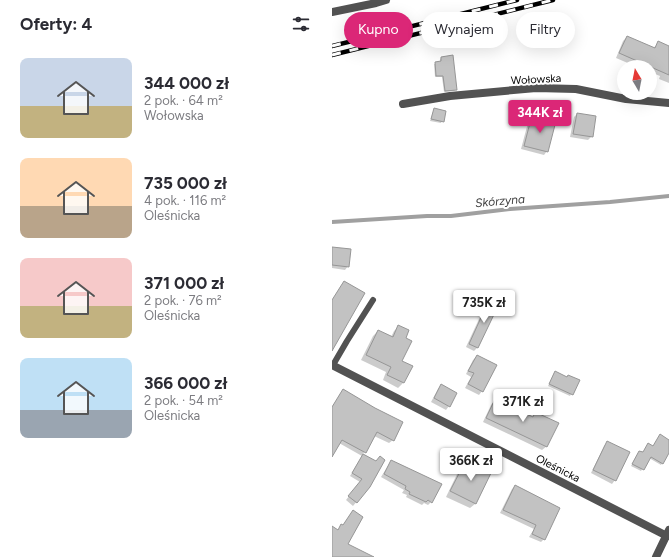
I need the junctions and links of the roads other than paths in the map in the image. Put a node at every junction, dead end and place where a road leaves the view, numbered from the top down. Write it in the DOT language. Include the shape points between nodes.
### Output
graph roads {
  1 [pos="386,0"];
  2 [pos="332,12"];
  3 [pos="669,103"];
  4 [pos="403,104"];
  5 [pos="372,300"];
  6 [pos="332,365"];
  7 [pos="668,533"];
  8 [pos="656,557"];
  1 -- 2 [label="street"];
  3 -- 4 [label="street, Wołowska" via="626,99 576,88 536,88 450,96"];
  5 -- 6 [label="lane"];
  6 -- 7 [label="street, Oleśnicka"];
  7 -- 8 [label="street"];
}
